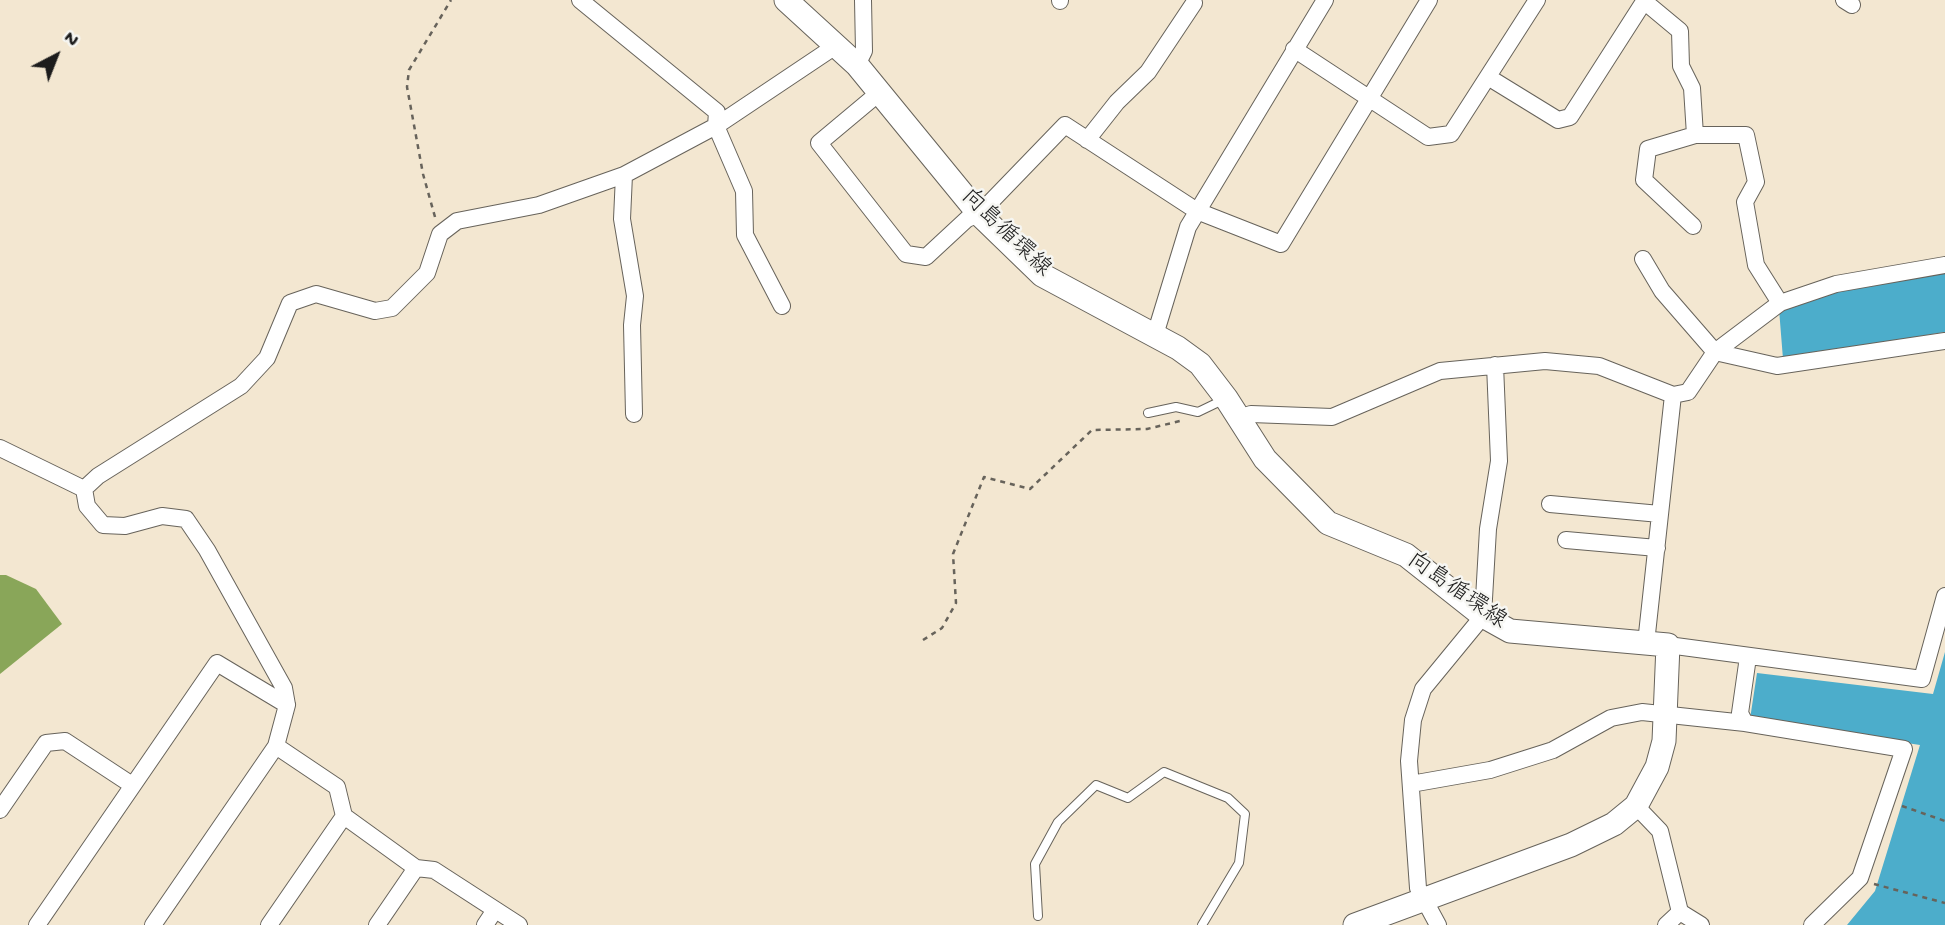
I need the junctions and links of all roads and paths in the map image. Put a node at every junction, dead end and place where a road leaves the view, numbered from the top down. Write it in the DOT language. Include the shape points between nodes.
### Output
graph roads {
  1 [pos="451,0"];
  2 [pos="580,0"];
  3 [pos="786,0"];
  4 [pos="863,0"];
  5 [pos="1325,0"];
  6 [pos="1429,0"];
  7 [pos="1537,0"];
  8 [pos="1645,1"];
  9 [pos="1194,3"];
  10 [pos="837,45"];
  11 [pos="1294,49"];
  12 [pos="856,65"];
  13 [pos="1488,77"];
  14 [pos="880,92"];
  15 [pos="1368,98"];
  16 [pos="716,126"];
  17 [pos="1695,135"];
  18 [pos="1087,139"];
  19 [pos="624,175"];
  20 [pos="1197,211"];
  21 [pos="979,214"];
  22 [pos="1693,226"];
  23 [pos="440,234"];
  24 [pos="1643,259"];
  25 [pos="1945,264"];
  26 [pos="1780,303"];
  27 [pos="782,306"];
  28 [pos="1154,335"];
  29 [pos="1945,341"];
  30 [pos="1715,352"];
  31 [pos="1495,366"];
  32 [pos="1673,395"];
  33 [pos="1226,398"];
  34 [pos="1149,413"];
  35 [pos="634,414"];
  36 [pos="1238,418"];
  37 [pos="1186,420"];
  38 [pos="0,449"];
  39 [pos="84,489"];
  40 [pos="1550,505"];
  41 [pos="1660,514"];
  42 [pos="1566,540"];
  43 [pos="1657,548"];
  44 [pos="1945,596"];
  45 [pos="1483,616"];
  46 [pos="923,640"];
  47 [pos="1657,644"];
  48 [pos="1748,657"];
  49 [pos="287,705"];
  50 [pos="1665,713"];
  51 [pos="1745,723"];
  52 [pos="276,746"];
  53 [pos="0,780"];
  54 [pos="1411,783"];
  55 [pos="132,785"];
  56 [pos="14,789"];
  57 [pos="1899,805"];
  58 [pos="1636,806"];
  59 [pos="0,810"];
  60 [pos="344,816"];
  61 [pos="1945,821"];
  62 [pos="416,868"];
  63 [pos="1860,878"];
  64 [pos="1425,897"];
  65 [pos="1945,903"];
  66 [pos="495,910"];
  67 [pos="1680,912"];
  68 [pos="1038,916"];
  69 [pos="37,925"];
  70 [pos="153,925"];
  71 [pos="269,925"];
  72 [pos="377,925"];
  73 [pos="485,925"];
  74 [pos="519,925"];
  75 [pos="1202,925"];
  76 [pos="1355,925"];
  77 [pos="1438,925"];
  78 [pos="1666,925"];
  79 [pos="1702,925"];
  80 [pos="1812,925"];
  1 -- 23 [label="path" via="409,70 407,87"];
  2 -- 16 [label="street" via="717,112"];
  3 -- 10 [label="main road, 向島循環線"];
  4 -- 12 [label="street" via="864,51"];
  5 -- 11 [label="street"];
  6 -- 15 [label="street"];
  7 -- 13 [label="street"];
  8 -- 13 [label="street" via="1570,117 1558,120"];
  8 -- 17 [label="street" via="1680,31 1681,66 1692,88"];
  9 -- 18 [label="street" via="1148,72"];
  10 -- 12 [label="main road, 向島循環線"];
  10 -- 16 [label="street"];
  11 -- 15 [label="street"];
  11 -- 20 [label="street"];
  12 -- 14 [label="main road, 向島循環線"];
  13 -- 15 [label="street" via="1451,134 1428,137"];
  14 -- 21 [label="main road, 向島循環線"];
  14 -- 21 [label="street" via="819,143 906,254 926,257 967,219"];
  15 -- 20 [label="street" via="1281,244"];
  16 -- 19 [label="street"];
  16 -- 27 [label="street" via="744,191 745,235"];
  17 -- 22 [label="street" via="1648,149 1644,180"];
  17 -- 26 [label="street" via="1746,135 1756,182 1745,202 1756,265"];
  18 -- 20 [label="street"];
  18 -- 21 [label="street" via="1065,125"];
  19 -- 23 [label="street" via="539,205 457,221"];
  19 -- 35 [label="street" via="622,219 635,296"];
  20 -- 28 [label="street"];
  21 -- 28 [label="main road, 向島循環線" via="1042,275"];
  23 -- 39 [label="street" via="427,273 392,308 375,311 316,293 290,303 267,358 241,386"];
  24 -- 30 [label="street" via="1662,291"];
  25 -- 26 [label="street" via="1836,284"];
  26 -- 30 [label="street"];
  28 -- 33 [label="main road, 向島循環線" via="1200,365"];
  29 -- 30 [label="street" via="1777,366"];
  30 -- 32 [label="street" via="1688,392"];
  31 -- 32 [label="street" via="1545,361 1600,366"];
  31 -- 36 [label="street" via="1440,371 1332,417 1251,414"];
  31 -- 45 [label="street" via="1499,461 1488,528"];
  32 -- 41 [label="street"];
  33 -- 34 [label="lane" via="1198,412 1176,407"];
  33 -- 36 [label="main road, 向島循環線"];
  36 -- 45 [label="main road, 向島循環線" via="1265,459 1321,517 1406,555"];
  37 -- 46 [label="path" via="1147,429 1092,430 1030,489 984,477 953,554 956,603 942,628"];
  38 -- 39 [label="street"];
  39 -- 49 [label="street" via="87,506 103,525 125,526 162,516 186,519 284,688"];
  40 -- 41 [label="street"];
  41 -- 43 [label="street"];
  42 -- 43 [label="street"];
  43 -- 47 [label="street"];
  44 -- 48 [label="street" via="1922,679"];
  45 -- 47 [label="main road, 向島循環線" via="1510,631"];
  45 -- 54 [label="street" via="1423,689 1413,720"];
  47 -- 48 [label="street"];
  47 -- 50 [label="main road"];
  48 -- 51 [label="street" via="1740,713"];
  49 -- 52 [label="street"];
  49 -- 55 [label="street" via="217,663"];
  50 -- 51 [label="street"];
  50 -- 54 [label="street" via="1611,718 1552,750 1490,771"];
  50 -- 58 [label="main road" via="1657,767"];
  51 -- 63 [label="street" via="1904,749"];
  52 -- 60 [label="street" via="337,787"];
  52 -- 70 [label="street"];
  53 -- 56 [label="street"];
  54 -- 64 [label="street" via="1418,888"];
  55 -- 56 [label="street" via="65,741 46,743"];
  55 -- 69 [label="street"];
  56 -- 59 [label="street"];
  57 -- 61 [label="path"];
  58 -- 64 [label="main road" via="1614,824 1571,845"];
  58 -- 67 [label="street" via="1660,831"];
  60 -- 62 [label="street"];
  60 -- 71 [label="street"];
  62 -- 66 [label="street" via="435,870"];
  62 -- 72 [label="street"];
  63 -- 65 [label="path"];
  63 -- 80 [label="street"];
  64 -- 76 [label="main road"];
  64 -- 77 [label="street"];
  66 -- 73 [label="street"];
  66 -- 74 [label="street"];
  67 -- 78 [label="street"];
  67 -- 79 [label="street"];
  68 -- 75 [label="lane" via="1035,864 1058,822 1096,785 1128,798 1164,772 1228,798 1245,814 1239,863"];
}
